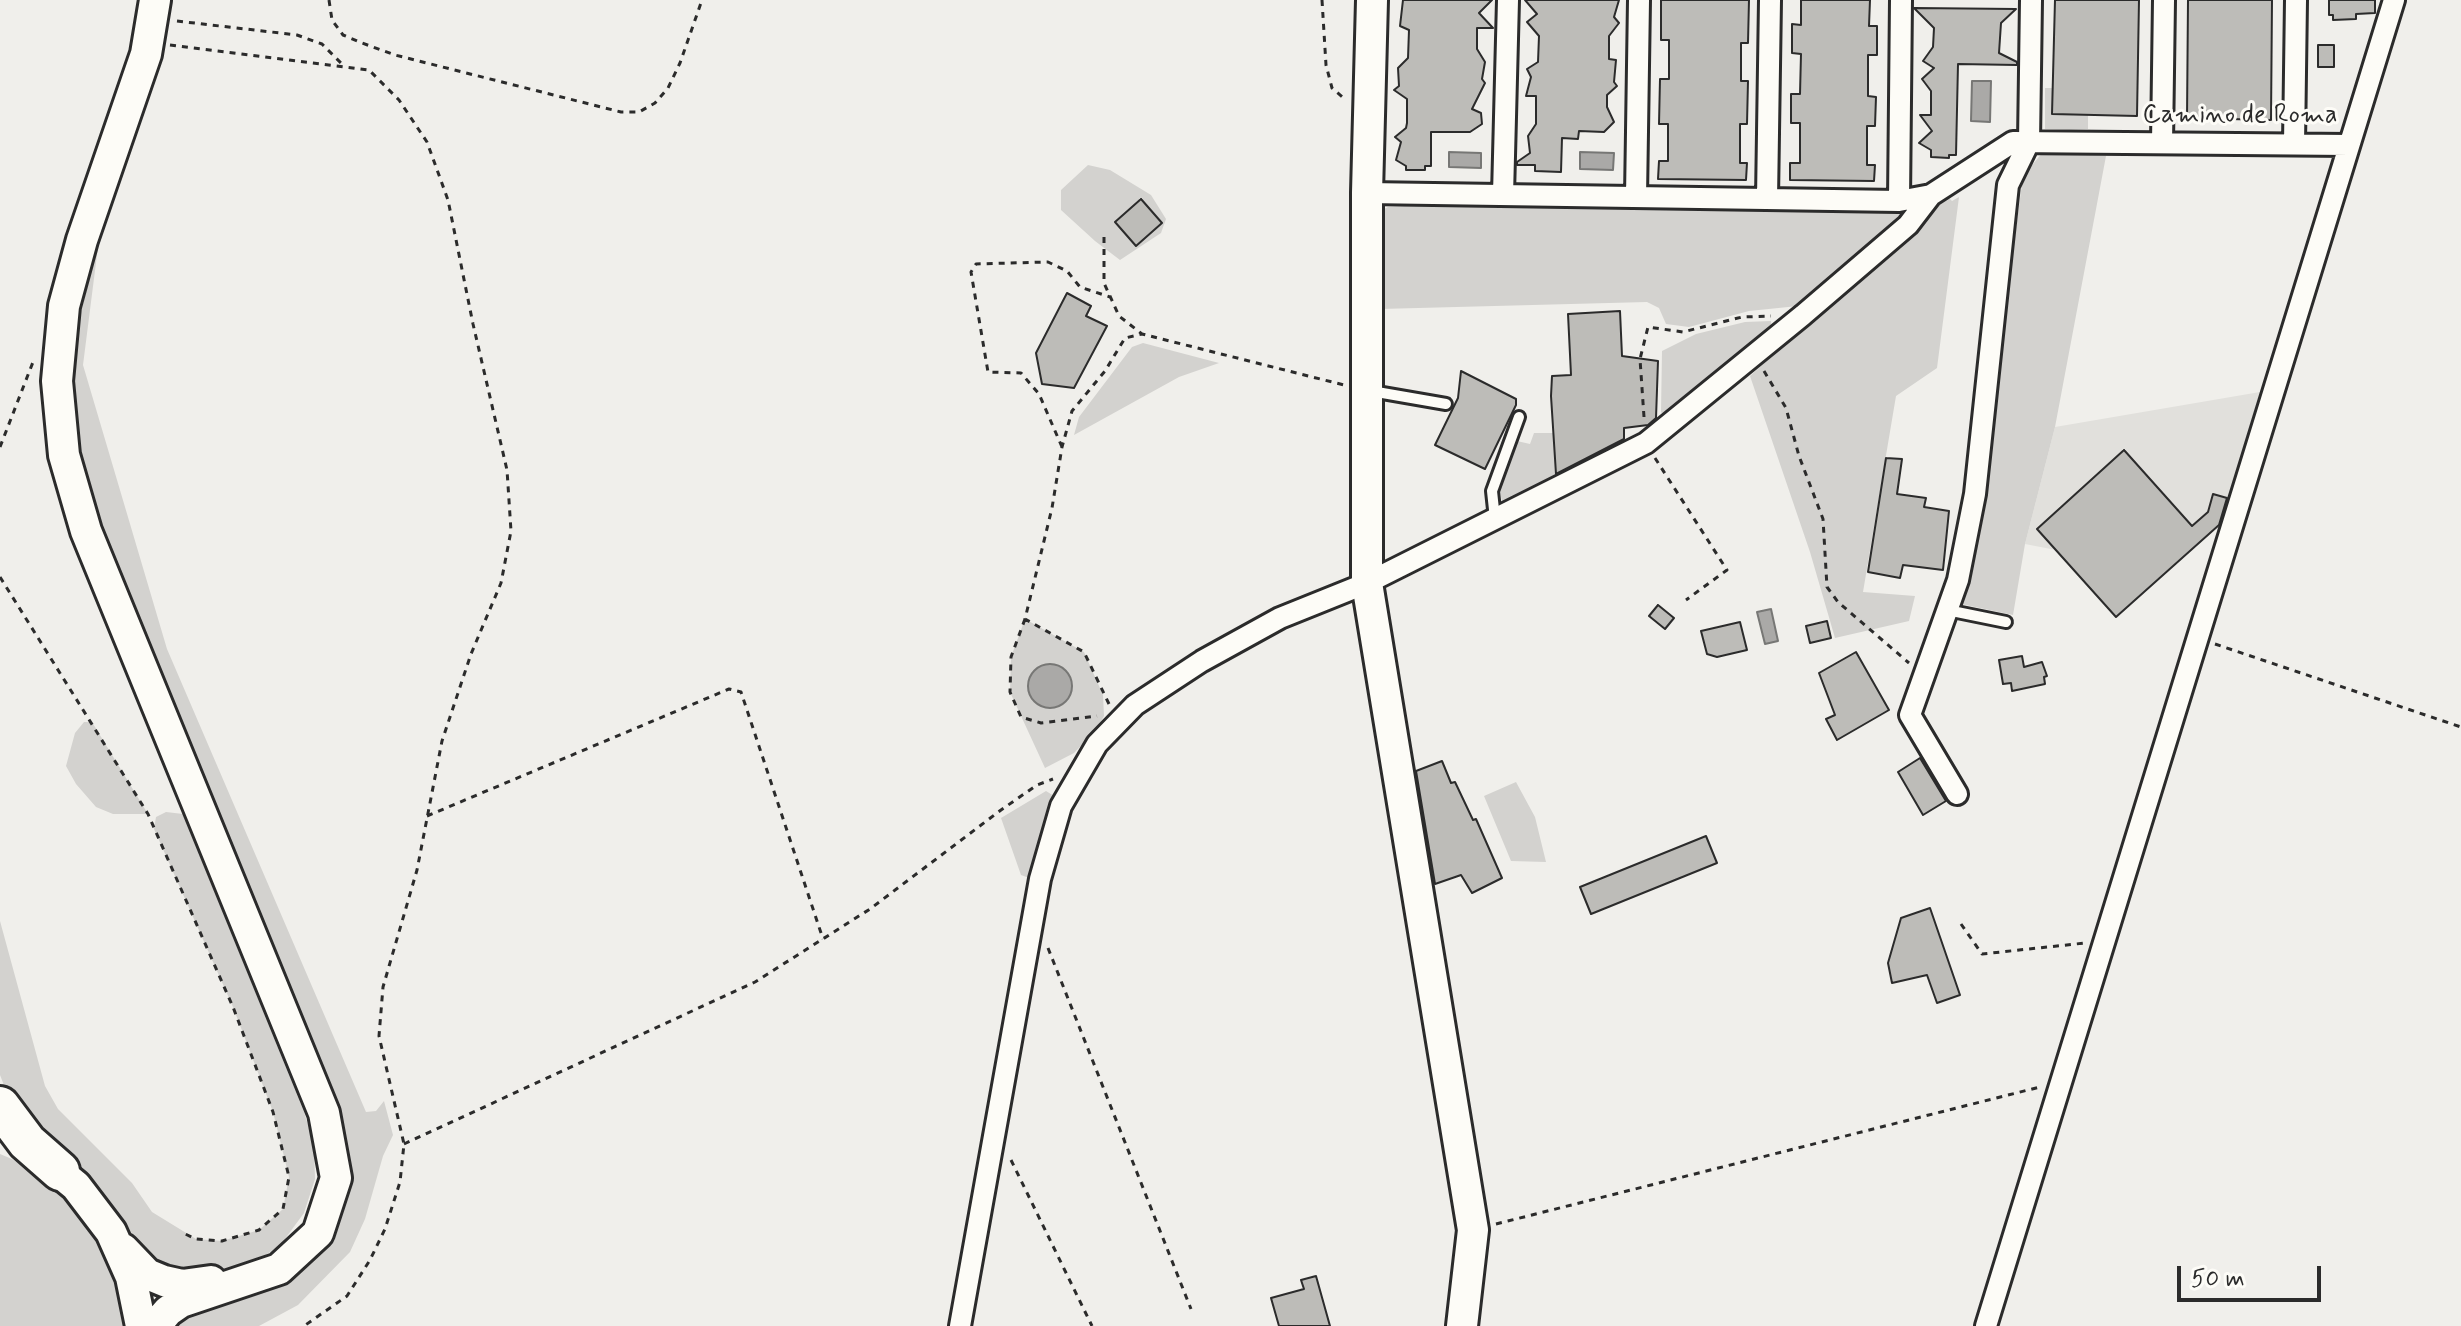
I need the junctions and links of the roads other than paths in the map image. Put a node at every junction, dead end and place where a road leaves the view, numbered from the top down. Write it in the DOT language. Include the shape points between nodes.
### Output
graph roads {
  1 [pos="1372,0"];
  2 [pos="1508,0"];
  3 [pos="1639,0"];
  4 [pos="1770,0"];
  5 [pos="1901,0"];
  6 [pos="2031,0"];
  7 [pos="2164,0"];
  8 [pos="2296,0"];
  9 [pos="2394,0"];
  10 [pos="152,20"];
  11 [pos="2029,142"];
  12 [pos="2162,143"];
  13 [pos="2294,144"];
  14 [pos="2349,145"];
  15 [pos="1367,193"];
  16 [pos="1503,195"];
  17 [pos="1931,195"];
  18 [pos="1636,197"];
  19 [pos="1767,199"];
  20 [pos="1899,201"];
  21 [pos="1369,391"];
  22 [pos="1446,404"];
  23 [pos="1519,417"];
  24 [pos="1495,519"];
  25 [pos="1367,583"];
  26 [pos="1947,610"];
  27 [pos="2006,622"];
  28 [pos="1957,794"];
  29 [pos="0,1106"];
  30 [pos="0,1136"];
  31 [pos="60,1171"];
  32 [pos="111,1232"];
  33 [pos="264,1275"];
  34 [pos="141,1326"];
  35 [pos="155,1326"];
  36 [pos="960,1326"];
  37 [pos="1462,1326"];
  38 [pos="1986,1326"];
  1 -- 15 [label="street"];
  2 -- 16 [label="street"];
  3 -- 18 [label="street"];
  4 -- 19 [label="street"];
  5 -- 20 [label="street"];
  6 -- 11 [label="street"];
  7 -- 12 [label="street"];
  8 -- 13 [label="street"];
  9 -- 14 [label="street, Camino de Roma"];
  10 -- 33 [label="street" via="64,306 57,381 64,455 86,531 324,1113 336,1178 318,1233 279,1269"];
  11 -- 12 [label="street, Camino de Roma"];
  11 -- 17 [label="street" via="2013,142"];
  11 -- 26 [label="street" via="2008,185 1975,494"];
  12 -- 13 [label="street, Camino de Roma"];
  13 -- 14 [label="street, Camino de Roma"];
  14 -- 38 [label="street"];
  15 -- 16 [label="street"];
  15 -- 21 [label="street"];
  16 -- 18 [label="street"];
  17 -- 20 [label="street"];
  17 -- 24 [label="street" via="1908,225 1646,443"];
  18 -- 19 [label="street"];
  19 -- 20 [label="street"];
  21 -- 22 [label="lane"];
  21 -- 25 [label="street"];
  23 -- 24 [label="lane" via="1492,491"];
  24 -- 25 [label="street"];
  25 -- 36 [label="street" via="1280,618 1135,705 1097,744 1061,806 1040,879"];
  25 -- 37 [label="street" via="1473,1230"];
  26 -- 27 [label="lane"];
  26 -- 28 [label="street" via="1910,715"];
  29 -- 31 [label="highway" via="27,1142"];
  30 -- 31 [label="street"];
  31 -- 32 [label="street"];
  32 -- 33 [label="street" via="133,1262 164,1281 182,1285"];
  32 -- 34 [label="street" via="131,1277"];
  33 -- 35 [label="street" via="181,1302"];
}
